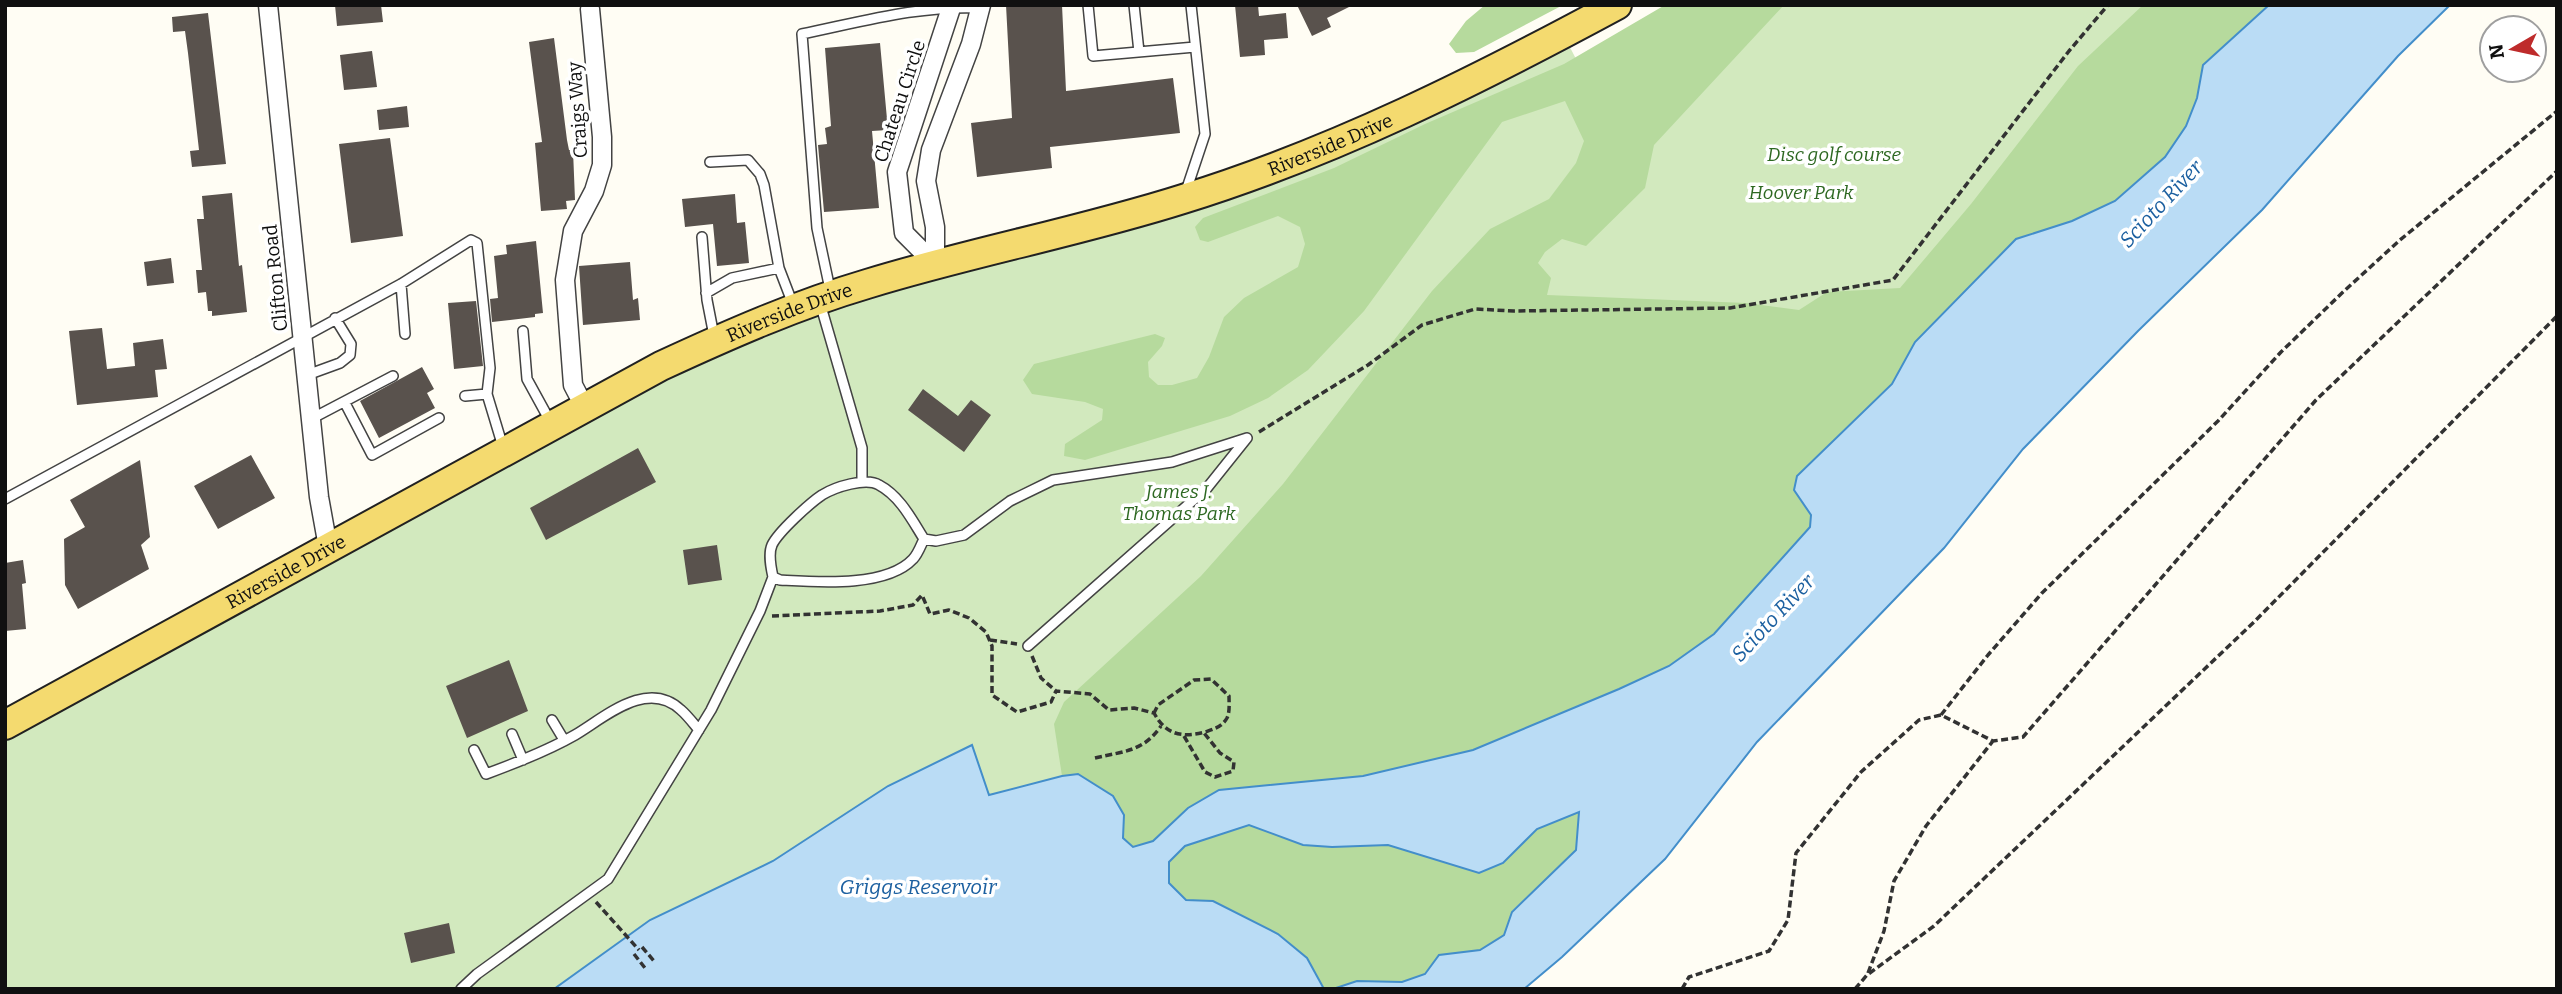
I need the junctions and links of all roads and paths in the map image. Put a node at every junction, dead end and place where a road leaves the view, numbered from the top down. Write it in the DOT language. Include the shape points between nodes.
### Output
graph roads {
  1 [pos="268,5"];
  2 [pos="1088,5"];
  3 [pos="1134,5"];
  4 [pos="1191,5"];
  5 [pos="1617,5"];
  6 [pos="2108,5"];
  7 [pos="953,6"];
  8 [pos="981,7"];
  9 [pos="590,9"];
  10 [pos="1195,47"];
  11 [pos="1139,52"];
  12 [pos="2557,111"];
  13 [pos="710,162"];
  14 [pos="2557,171"];
  15 [pos="1183,200"];
  16 [pos="702,237"];
  17 [pos="935,264"];
  18 [pos="779,268"];
  19 [pos="401,284"];
  20 [pos="706,293"];
  21 [pos="815,301"];
  22 [pos="2557,316"];
  23 [pos="335,318"];
  24 [pos="523,331"];
  25 [pos="405,334"];
  26 [pos="302,336"];
  27 [pos="715,341"];
  28 [pos="307,376"];
  29 [pos="393,376"];
  30 [pos="487,394"];
  31 [pos="465,396"];
  32 [pos="345,402"];
  33 [pos="585,408"];
  34 [pos="439,418"];
  35 [pos="311,419"];
  36 [pos="552,426"];
  37 [pos="1251,437"];
  38 [pos="504,452"];
  39 [pos="862,481"];
  40 [pos="5,499"];
  41 [pos="924,539"];
  42 [pos="328,547"];
  43 [pos="773,578"];
  44 [pos="760,611"];
  45 [pos="990,640"];
  46 [pos="1028,646"];
  47 [pos="1056,691"];
  48 [pos="1154,713"];
  49 [pos="1941,715"];
  50 [pos="552,720"];
  51 [pos="5,725"];
  52 [pos="1161,726"];
  53 [pos="699,730"];
  54 [pos="1203,732"];
  55 [pos="512,734"];
  56 [pos="1184,736"];
  57 [pos="564,740"];
  58 [pos="1993,741"];
  59 [pos="474,750"];
  60 [pos="1095,758"];
  61 [pos="523,760"];
  62 [pos="589,893"];
  63 [pos="642,947"];
  64 [pos="654,961"];
  65 [pos="645,968"];
  66 [pos="1867,975"];
  67 [pos="461,989"];
  68 [pos="1682,989"];
  69 [pos="1855,989"];
  1 -- 26 [label="street, Clifton Road"];
  2 -- 11 [label="lane" via="1093,55"];
  3 -- 11 [label="lane"];
  4 -- 10 [label="lane"];
  5 -- 15 [label="main road, Riverside Drive" via="1480,77 1353,135"];
  6 -- 37 [label="path" via="1893,280 1730,308 1475,309 1422,325 1368,365"];
  7 -- 8 [label="lane"];
  7 -- 17 [label="street, Chateau Circle" via="897,172 904,233"];
  7 -- 21 [label="lane" via="802,34 817,228"];
  8 -- 17 [label="street" via="931,150 926,181 935,228"];
  9 -- 33 [label="street, Craigs Way" via="602,165 573,231 565,280 573,385"];
  10 -- 11 [label="lane"];
  10 -- 15 [label="lane" via="1205,134"];
  12 -- 49 [label="path" via="2400,240 2281,352 2218,421 2042,593"];
  13 -- 18 [label="lane" via="748,160 760,174"];
  14 -- 58 [label="path" via="2316,400 2023,737"];
  15 -- 17 [label="main road, Riverside Drive"];
  16 -- 20 [label="lane"];
  17 -- 21 [label="main road, Riverside Drive"];
  18 -- 20 [label="lane" via="732,278"];
  18 -- 21 [label="lane"];
  19 -- 23 [label="lane"];
  19 -- 25 [label="lane"];
  19 -- 30 [label="lane" via="471,240 477,243 490,368"];
  20 -- 27 [label="lane"];
  21 -- 27 [label="main road, Riverside Drive"];
  21 -- 39 [label="lane" via="862,448"];
  22 -- 66 [label="path" via="2244,631 1934,926"];
  23 -- 26 [label="lane"];
  23 -- 28 [label="lane" via="351,344 350,355"];
  24 -- 36 [label="lane" via="527,379"];
  26 -- 28 [label="street, Clifton Road"];
  26 -- 40 [label="lane"];
  27 -- 33 [label="main road, Riverside Drive"];
  28 -- 35 [label="street, Clifton Road"];
  29 -- 32 [label="lane"];
  30 -- 31 [label="lane"];
  30 -- 38 [label="lane"];
  32 -- 34 [label="lane" via="372,455"];
  32 -- 35 [label="lane"];
  33 -- 36 [label="main road, Riverside Drive"];
  35 -- 42 [label="street, Clifton Road"];
  36 -- 38 [label="main road, Riverside Drive"];
  38 -- 42 [label="main road, Riverside Drive"];
  39 -- 41 [label="lane" via="878,484 891,495"];
  39 -- 43 [label="lane" via="823,494 783,531 771,546"];
  41 -- 43 [label="lane" via="913,559 871,578 848,583"];
  41 -- 46 [label="lane" via="964,535 1010,501 1053,480 1172,462 1247,438 1208,488"];
  42 -- 51 [label="main road, Riverside Drive"];
  43 -- 44 [label="lane"];
  44 -- 45 [label="path" via="772,616 880,611 913,606 922,595 930,614 949,610 969,618"];
  44 -- 53 [label="lane"];
  45 -- 46 [label="path"];
  45 -- 47 [label="path" via="992,695 1017,712 1051,702"];
  46 -- 47 [label="path" via="1041,678"];
  47 -- 48 [label="path" via="1090,694 1109,710 1134,708"];
  48 -- 52 [label="path"];
  48 -- 54 [label="path" via="1158,705 1194,680 1211,679 1229,696 1228,716 1219,728"];
  49 -- 58 [label="path"];
  49 -- 68 [label="path" via="1919,720 1861,772 1796,853 1788,920 1769,951 1689,977"];
  50 -- 57 [label="lane"];
  52 -- 56 [label="path"];
  52 -- 60 [label="path" via="1152,740 1140,747"];
  53 -- 57 [label="lane" via="679,708 665,701 633,700"];
  53 -- 62 [label="lane" via="608,879"];
  54 -- 56 [label="path"];
  54 -- 56 [label="path" via="1234,762 1233,771 1215,778 1205,772"];
  55 -- 61 [label="lane"];
  57 -- 61 [label="lane"];
  58 -- 66 [label="path" via="1926,827 1895,881 1884,931"];
  59 -- 61 [label="lane" via="486,774"];
  62 -- 63 [label="path"];
  62 -- 67 [label="lane"];
  63 -- 64 [label="path"];
  63 -- 65 [label="path" via="633,955"];
  66 -- 69 [label="path"];
}
